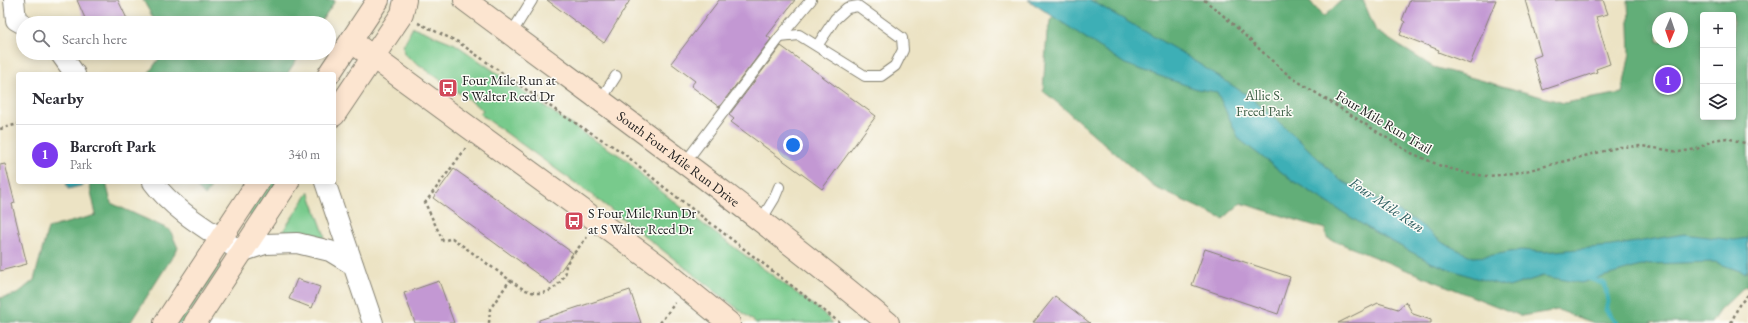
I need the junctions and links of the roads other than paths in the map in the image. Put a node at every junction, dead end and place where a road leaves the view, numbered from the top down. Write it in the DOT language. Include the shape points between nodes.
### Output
graph roads {
  1 [pos="14,0"];
  2 [pos="378,0"];
  3 [pos="405,0"];
  4 [pos="532,0"];
  5 [pos="810,0"];
  6 [pos="468,1"];
  7 [pos="16,20"];
  8 [pos="511,34"];
  9 [pos="780,37"];
  10 [pos="350,41"];
  11 [pos="817,46"];
  12 [pos="373,57"];
  13 [pos="65,60"];
  14 [pos="74,72"];
  15 [pos="330,72"];
  16 [pos="616,76"];
  17 [pos="600,101"];
  18 [pos="336,112"];
  19 [pos="684,164"];
  20 [pos="154,184"];
  21 [pos="257,184"];
  22 [pos="287,184"];
  23 [pos="326,184"];
  24 [pos="779,187"];
  25 [pos="760,222"];
  26 [pos="221,238"];
  27 [pos="241,252"];
  28 [pos="353,265"];
  29 [pos="165,323"];
  30 [pos="195,323"];
  31 [pos="373,323"];
  32 [pos="728,323"];
  33 [pos="888,323"];
  1 -- 7 [label="street"];
  2 -- 10 [label="main road"];
  3 -- 12 [label="main road" via="402,14"];
  4 -- 8 [label="lane"];
  5 -- 9 [label="lane"];
  6 -- 8 [label="main road, South Four Mile Run Drive"];
  8 -- 17 [label="main road, South Four Mile Run Drive"];
  9 -- 11 [label="lane" via="799,35"];
  9 -- 19 [label="lane"];
  10 -- 12 [label="main road"];
  10 -- 15 [label="main road"];
  11 -- 11 [label="lane" via="865,76 881,76 895,66 903,50 902,38 858,6 846,8 835,19"];
  12 -- 18 [label="main road"];
  12 -- 32 [label="main road" via="659,266"];
  13 -- 14 [label="street"];
  16 -- 17 [label="lane"];
  17 -- 19 [label="main road, South Four Mile Run Drive"];
  19 -- 25 [label="main road, South Four Mile Run Drive"];
  20 -- 26 [label="street" via="176,208"];
  21 -- 26 [label="main road"];
  22 -- 27 [label="main road"];
  23 -- 28 [label="street"];
  24 -- 25 [label="lane"];
  25 -- 33 [label="main road, South Four Mile Run Drive"];
  26 -- 27 [label="street"];
  26 -- 29 [label="main road"];
  27 -- 28 [label="street" via="265,244 297,243 330,251"];
  27 -- 30 [label="main road"];
  28 -- 31 [label="street"];
}
